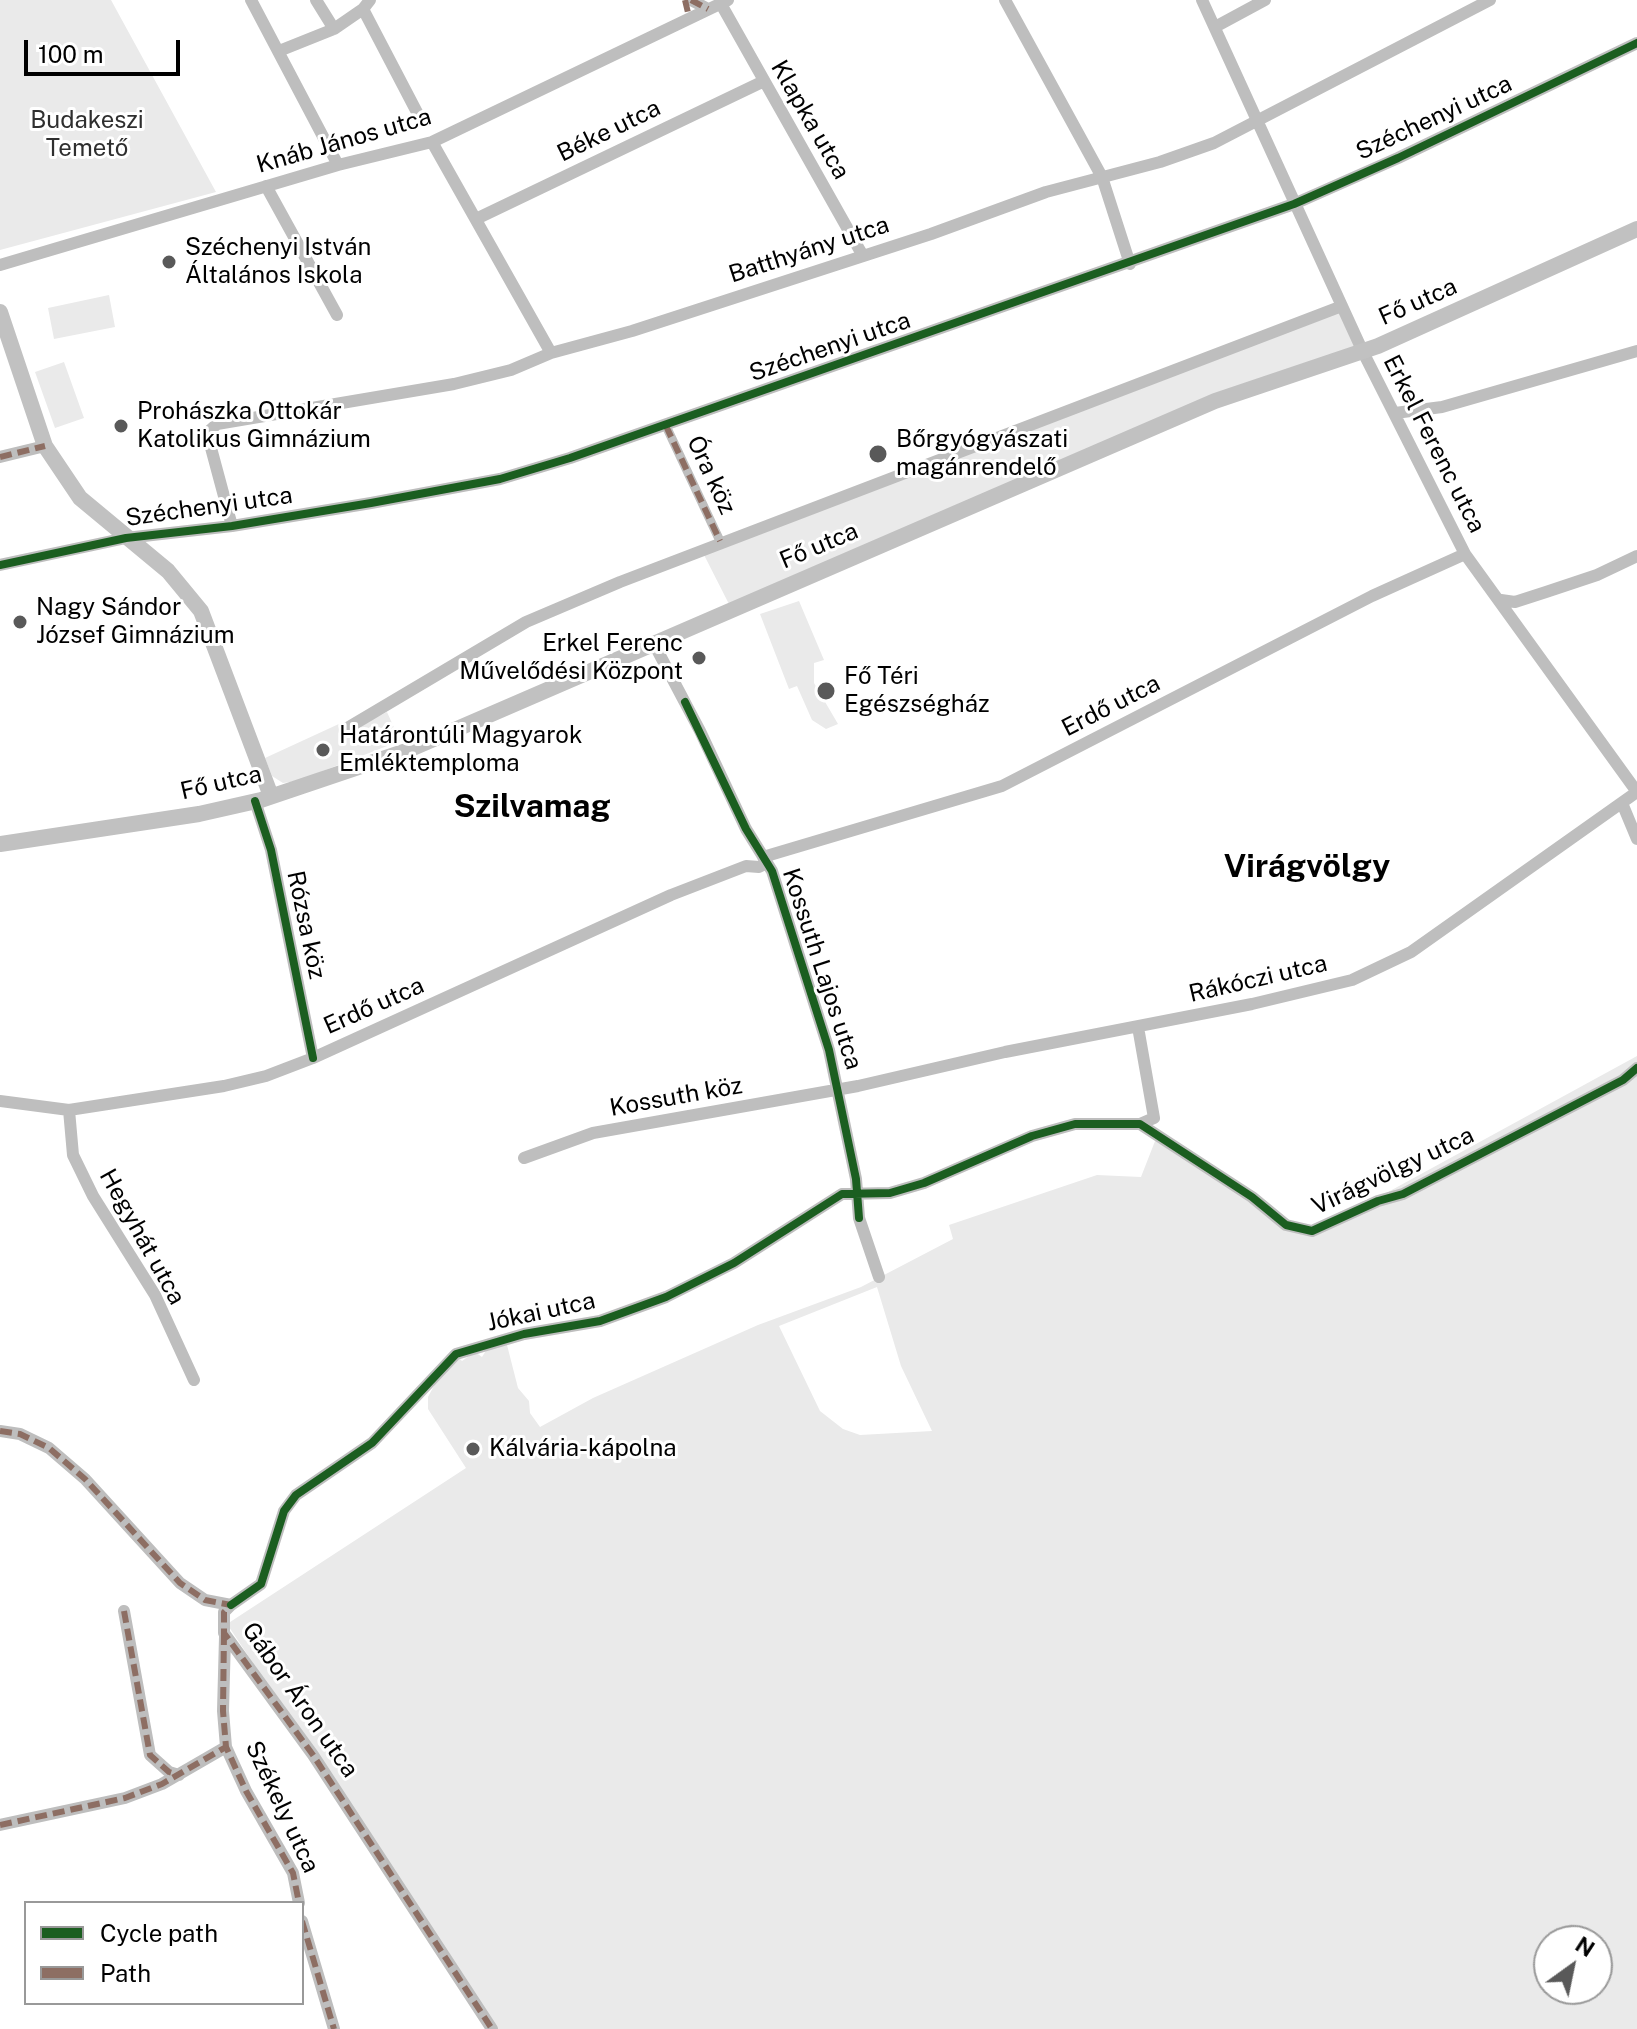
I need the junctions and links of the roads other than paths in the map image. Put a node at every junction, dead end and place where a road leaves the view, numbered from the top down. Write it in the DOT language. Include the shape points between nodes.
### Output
graph roads {
  1 [pos="251,0"];
  2 [pos="316,0"];
  3 [pos="688,0"];
  4 [pos="1005,0"];
  5 [pos="1202,0"];
  6 [pos="1265,0"];
  7 [pos="1490,0"];
  8 [pos="719,4"];
  9 [pos="366,5"];
  10 [pos="689,17"];
  11 [pos="1215,27"];
  12 [pos="334,29"];
  13 [pos="1637,43"];
  14 [pos="279,51"];
  15 [pos="762,82"];
  16 [pos="1256,118"];
  17 [pos="421,120"];
  18 [pos="432,142"];
  19 [pos="338,165"];
  20 [pos="1102,177"];
  21 [pos="266,186"];
  22 [pos="1294,204"];
  23 [pos="476,219"];
  24 [pos="1637,229"];
  25 [pos="863,256"];
  26 [pos="1130,264"];
  27 [pos="0,265"];
  28 [pos="1342,306"];
  29 [pos="0,312"];
  30 [pos="337,315"];
  31 [pos="1637,351"];
  32 [pos="1363,352"];
  33 [pos="551,353"];
  34 [pos="1395,413"];
  35 [pos="666,426"];
  36 [pos="45,446"];
  37 [pos="0,457"];
  38 [pos="232,526"];
  39 [pos="126,538"];
  40 [pos="720,541"];
  41 [pos="1465,554"];
  42 [pos="1637,556"];
  43 [pos="0,565"];
  44 [pos="1501,600"];
  45 [pos="653,642"];
  46 [pos="344,730"];
  47 [pos="1637,792"];
  48 [pos="263,799"];
  49 [pos="1622,803"];
  50 [pos="1637,839"];
  51 [pos="0,844"];
  52 [pos="762,856"];
  53 [pos="1138,1027"];
  54 [pos="313,1058"];
  55 [pos="1637,1068"];
  56 [pos="838,1089"];
  57 [pos="0,1101"];
  58 [pos="69,1110"];
  59 [pos="1140,1124"];
  60 [pos="524,1158"];
  61 [pos="857,1193"];
  62 [pos="879,1277"];
  63 [pos="194,1380"];
  64 [pos="0,1431"];
  65 [pos="231,1605"];
  66 [pos="124,1611"];
  67 [pos="224,1633"];
  68 [pos="226,1747"];
  69 [pos="179,1775"];
  70 [pos="0,1825"];
  71 [pos="299,1901"];
  72 [pos="304,1928"];
  73 [pos="334,2029"];
  74 [pos="492,2029"];
  1 -- 14 [label="street"];
  2 -- 12 [label="street"];
  3 -- 8 [label="street"];
  3 -- 10 [label="street"];
  4 -- 20 [label="street"];
  5 -- 11 [label="street, Erkel Ferenc utca"];
  6 -- 11 [label="street"];
  7 -- 16 [label="street, Batthyány utca"];
  8 -- 10 [label="street, Knáb János utca"];
  8 -- 15 [label="street, Klapka utca"];
  9 -- 12 [label="street"];
  9 -- 17 [label="street"];
  10 -- 18 [label="street, Knáb János utca"];
  11 -- 16 [label="street, Erkel Ferenc utca"];
  12 -- 14 [label="street"];
  13 -- 22 [label="street, Széchenyi utca"];
  14 -- 19 [label="street"];
  15 -- 23 [label="street, Béke utca"];
  15 -- 25 [label="street, Klapka utca"];
  16 -- 20 [label="street, Batthyány utca" via="1214,143"];
  16 -- 22 [label="street, Erkel Ferenc utca"];
  18 -- 19 [label="street, Knáb János utca"];
  18 -- 23 [label="street"];
  19 -- 21 [label="street, Knáb János utca"];
  20 -- 25 [label="street, Batthyány utca"];
  20 -- 26 [label="street"];
  21 -- 27 [label="street, Knáb János utca"];
  21 -- 30 [label="street"];
  22 -- 26 [label="street, Széchenyi utca"];
  22 -- 28 [label="street, Erkel Ferenc utca"];
  23 -- 33 [label="street"];
  24 -- 32 [label="main road, Fő utca"];
  25 -- 33 [label="street, Batthyány utca"];
  26 -- 35 [label="street, Széchenyi utca"];
  28 -- 32 [label="street, Erkel Ferenc utca"];
  28 -- 40 [label="street, Fő utca"];
  29 -- 36 [label="main road"];
  31 -- 34 [label="street" via="1442,407"];
  32 -- 34 [label="street, Erkel Ferenc utca"];
  32 -- 45 [label="main road, Fő utca" via="1215,401"];
  33 -- 38 [label="street, Batthyány utca" via="511,370 454,384 217,424 207,433"];
  34 -- 41 [label="street, Erkel Ferenc utca"];
  35 -- 38 [label="street, Széchenyi utca" via="500,479"];
  35 -- 40 [label="street, Óra köz"];
  36 -- 37 [label="street"];
  36 -- 39 [label="main road" via="80,498"];
  38 -- 39 [label="street, Széchenyi utca"];
  39 -- 43 [label="street, Széchenyi utca"];
  39 -- 48 [label="main road" via="168,571 201,611"];
  40 -- 46 [label="street, Fő utca" via="526,622"];
  41 -- 44 [label="street, Erkel Ferenc utca"];
  41 -- 52 [label="street, Erdő utca" via="1372,596 1002,786"];
  42 -- 44 [label="street" via="1515,602"];
  44 -- 47 [label="street, Erkel Ferenc utca"];
  45 -- 48 [label="main road, Fő utca" via="406,751"];
  45 -- 52 [label="street, Kossuth Lajos utca"];
  47 -- 49 [label="street, Rákóczi utca"];
  48 -- 51 [label="main road, Fő utca"];
  48 -- 54 [label="street, Rózsa köz"];
  49 -- 50 [label="street"];
  49 -- 53 [label="street, Rákóczi utca" via="1382,968 1331,986"];
  52 -- 54 [label="street, Erdő utca" via="750,855 746,866"];
  52 -- 56 [label="street, Kossuth Lajos utca" via="820,1018"];
  53 -- 56 [label="street, Rákóczi utca"];
  53 -- 59 [label="street" via="1154,1118"];
  54 -- 58 [label="street, Erdő utca" via="224,1086"];
  55 -- 59 [label="street, Virágvölgy utca" via="1403,1194 1312,1231 1286,1225"];
  56 -- 60 [label="street, Kossuth köz" via="593,1133"];
  56 -- 61 [label="street, Kossuth Lajos utca"];
  57 -- 58 [label="street, Erdő utca"];
  58 -- 63 [label="street, Hegyhát utca" via="73,1155 155,1295"];
  59 -- 61 [label="street" via="1075,1124 1032,1136 924,1183 878,1196"];
  61 -- 62 [label="street, Kossuth Lajos utca" via="859,1218"];
  61 -- 65 [label="street, Jókai utca" via="842,1194 734,1263 666,1297 600,1321 524,1334 456,1354 372,1443 296,1495 284,1511 261,1584"];
  64 -- 65 [label="street, Gábor Áron utca" via="49,1448 85,1479 180,1583 205,1600"];
  65 -- 67 [label="street, Gábor Áron utca" via="221,1623"];
  66 -- 69 [label="street" via="150,1755"];
  67 -- 68 [label="street, Székely utca"];
  67 -- 74 [label="street, Gábor Áron utca" via="313,1755"];
  68 -- 69 [label="street"];
  68 -- 71 [label="street, Székely utca" via="293,1873"];
  69 -- 70 [label="street" via="106,1804"];
  72 -- 73 [label="street"];
}
